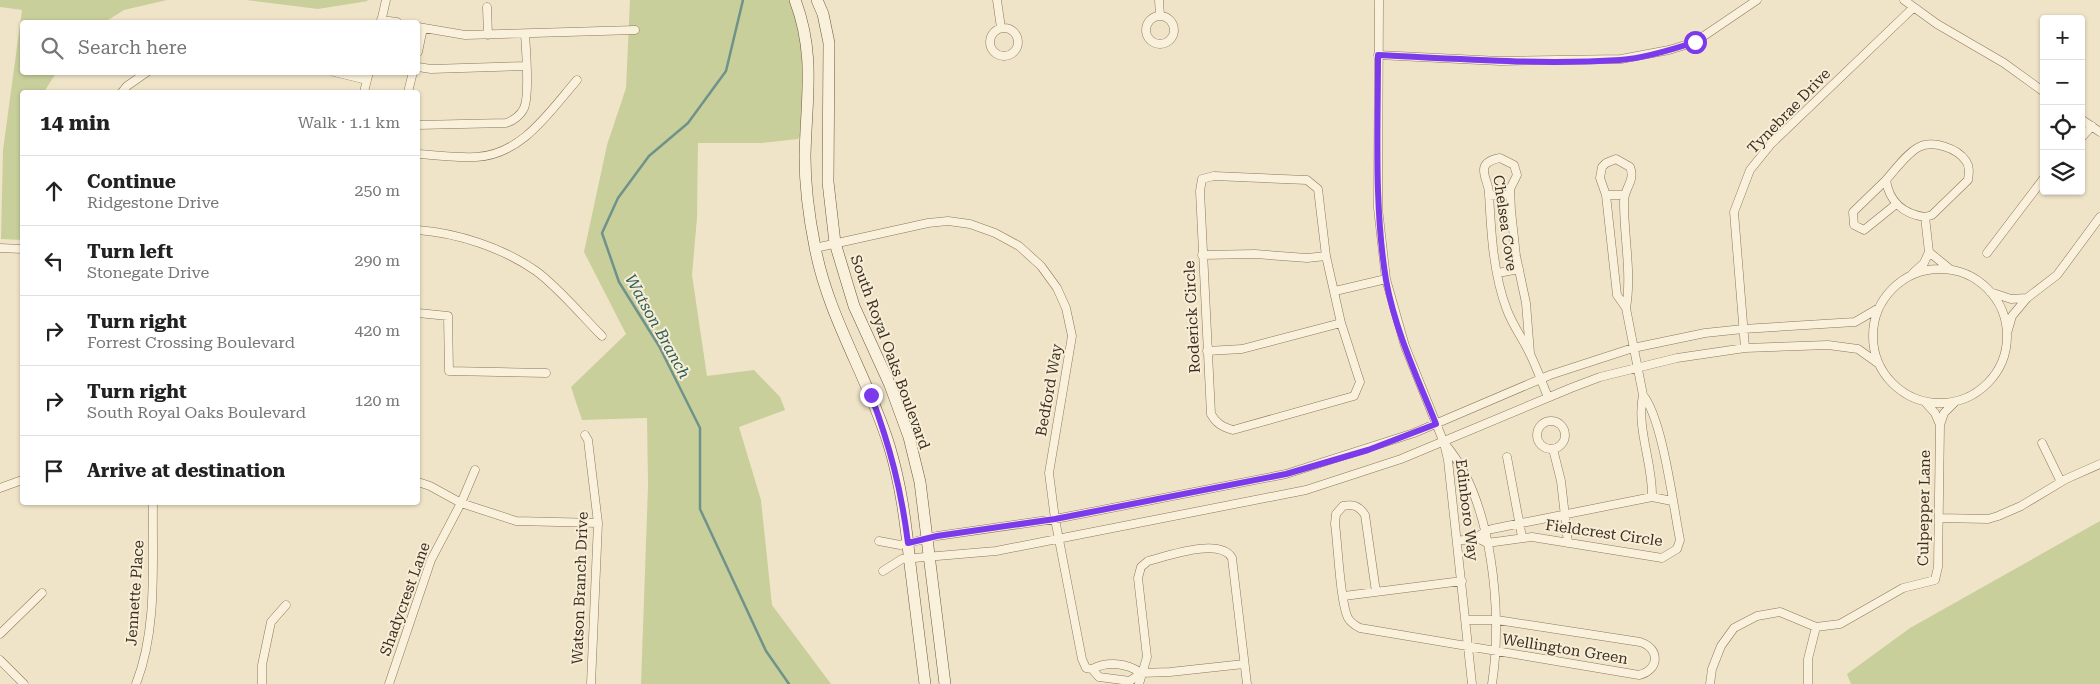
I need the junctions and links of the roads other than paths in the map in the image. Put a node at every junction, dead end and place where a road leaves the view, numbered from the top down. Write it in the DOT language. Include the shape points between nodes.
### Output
graph roads {
  1 [pos="386,0"];
  2 [pos="795,0"];
  3 [pos="817,0"];
  4 [pos="997,0"];
  5 [pos="1159,0"];
  6 [pos="1379,0"];
  7 [pos="1757,0"];
  8 [pos="1904,0"];
  9 [pos="487,7"];
  10 [pos="1913,8"];
  11 [pos="1160,16"];
  12 [pos="381,20"];
  13 [pos="420,27"];
  14 [pos="1001,28"];
  15 [pos="635,30"];
  16 [pos="525,34"];
  17 [pos="488,35"];
  18 [pos="1378,55"];
  19 [pos="526,66"];
  20 [pos="420,67"];
  21 [pos="143,75"];
  22 [pos="411,75"];
  23 [pos="368,76"];
  24 [pos="577,80"];
  25 [pos="2040,89"];
  26 [pos="124,90"];
  27 [pos="364,90"];
  28 [pos="408,90"];
  29 [pos="2085,122"];
  30 [pos="420,125"];
  31 [pos="2092,126"];
  32 [pos="2100,132"];
  33 [pos="2085,134"];
  34 [pos="420,154"];
  35 [pos="1886,180"];
  36 [pos="2040,183"];
  37 [pos="1510,194"];
  38 [pos="1624,195"];
  39 [pos="1489,196"];
  40 [pos="1606,196"];
  41 [pos="1895,205"];
  42 [pos="1925,217"];
  43 [pos="2100,217"];
  44 [pos="420,230"];
  45 [pos="835,243"];
  46 [pos="0,248"];
  47 [pos="815,248"];
  48 [pos="20,249"];
  49 [pos="1930,252"];
  50 [pos="1987,253"];
  51 [pos="1202,255"];
  52 [pos="1326,256"];
  53 [pos="1519,269"];
  54 [pos="1951,270"];
  55 [pos="1498,273"];
  56 [pos="1911,275"];
  57 [pos="1386,280"];
  58 [pos="1335,291"];
  59 [pos="1990,292"];
  60 [pos="2027,298"];
  61 [pos="1626,308"];
  62 [pos="1879,308"];
  63 [pos="420,312"];
  64 [pos="1341,323"];
  65 [pos="1743,329"];
  66 [pos="2007,334"];
  67 [pos="602,336"];
  68 [pos="1633,348"];
  69 [pos="1744,348"];
  70 [pos="1207,351"];
  71 [pos="1530,354"];
  72 [pos="1879,364"];
  73 [pos="1637,367"];
  74 [pos="546,372"];
  75 [pos="1540,379"];
  76 [pos="1642,395"];
  77 [pos="1548,397"];
  78 [pos="1925,402"];
  79 [pos="1955,402"];
  80 [pos="1436,424"];
  81 [pos="1940,425"];
  82 [pos="585,435"];
  83 [pos="1444,442"];
  84 [pos="2042,443"];
  85 [pos="1553,449"];
  86 [pos="1507,457"];
  87 [pos="2100,464"];
  88 [pos="474,470"];
  89 [pos="20,481"];
  90 [pos="2061,482"];
  91 [pos="420,483"];
  92 [pos="0,488"];
  93 [pos="1652,497"];
  94 [pos="1672,501"];
  95 [pos="461,503"];
  96 [pos="153,505"];
  97 [pos="1566,513"];
  98 [pos="1939,518"];
  99 [pos="1055,519"];
  100 [pos="598,523"];
  101 [pos="1519,523"];
  102 [pos="1485,531"];
  103 [pos="1522,537"];
  104 [pos="1060,538"];
  105 [pos="1477,538"];
  106 [pos="927,539"];
  107 [pos="879,541"];
  108 [pos="1457,541"];
  109 [pos="908,543"];
  110 [pos="1487,543"];
  111 [pos="1568,543"];
  112 [pos="929,558"];
  113 [pos="910,559"];
  114 [pos="883,571"];
  115 [pos="1462,581"];
  116 [pos="1376,592"];
  117 [pos="42,593"];
  118 [pos="1344,596"];
  119 [pos="286,605"];
  120 [pos="1466,620"];
  121 [pos="1497,620"];
  122 [pos="1816,627"];
  123 [pos="0,634"];
  124 [pos="1468,646"];
  125 [pos="1497,653"];
  126 [pos="0,660"];
  127 [pos="1244,664"];
  128 [pos="1092,669"];
  129 [pos="1141,673"];
  130 [pos="24,684"];
  131 [pos="136,684"];
  132 [pos="262,684"];
  133 [pos="389,684"];
  134 [pos="591,684"];
  135 [pos="925,684"];
  136 [pos="945,684"];
  137 [pos="1139,684"];
  138 [pos="1247,684"];
  139 [pos="1472,684"];
  140 [pos="1492,684"];
  141 [pos="1710,684"];
  142 [pos="1808,684"];
  1 -- 12 [label="street"];
  2 -- 47 [label="main road" via="808,46 806,184"];
  3 -- 45 [label="main road, South Royal Oaks Boulevard" via="829,43 828,182"];
  4 -- 14 [label="street"];
  5 -- 11 [label="street"];
  6 -- 18 [label="street"];
  7 -- 18 [label="street" via="1695,42 1621,60 1500,61"];
  8 -- 10 [label="street"];
  9 -- 17 [label="street"];
  10 -- 25 [label="street" via="2004,63"];
  10 -- 65 [label="street, Tynebrae Drive" via="1771,144 1750,170 1734,212"];
  13 -- 17 [label="street" via="465,35"];
  15 -- 16 [label="street"];
  16 -- 17 [label="street"];
  16 -- 19 [label="street"];
  18 -- 57 [label="street" via="1378,208"];
  19 -- 20 [label="street"];
  19 -- 30 [label="street" via="524,108 511,121"];
  21 -- 26 [label="street"];
  22 -- 28 [label="street"];
  23 -- 27 [label="street"];
  24 -- 34 [label="street" via="532,132 505,150 478,157"];
  29 -- 31 [label="street"];
  31 -- 32 [label="street"];
  31 -- 33 [label="street"];
  35 -- 41 [label="street"];
  35 -- 41 [label="street" via="1852,212 1854,225 1864,230"];
  35 -- 42 [label="street" via="1919,147 1947,147 1962,157 1969,170 1968,180 1932,215"];
  36 -- 50 [label="street"];
  37 -- 39 [label="street"];
  37 -- 39 [label="street, Chelsea Cove" via="1516,170 1510,161 1500,158 1489,162 1484,172"];
  37 -- 53 [label="street, Chelsea Cove"];
  38 -- 40 [label="street"];
  38 -- 40 [label="street" via="1632,182 1632,171 1626,163 1616,160 1606,163 1600,173"];
  38 -- 61 [label="street" via="1629,292"];
  39 -- 55 [label="street, Chelsea Cove" via="1492,244"];
  40 -- 61 [label="street" via="1617,295"];
  41 -- 42 [label="street"];
  42 -- 49 [label="street"];
  43 -- 60 [label="street" via="2057,275"];
  44 -- 67 [label="street" via="471,241 512,257 537,272"];
  45 -- 47 [label="street, Bedford Way"];
  45 -- 99 [label="street, Bedford Way" via="948,221 970,224 995,233 1018,246 1042,266 1062,300 1072,336 1049,473"];
  45 -- 106 [label="main road, South Royal Oaks Boulevard" via="854,306 890,385 909,437 920,482"];
  46 -- 48 [label="street"];
  47 -- 109 [label="main road" via="834,315 871,395 889,445 902,495"];
  49 -- 54 [label="street"];
  49 -- 56 [label="street"];
  51 -- 52 [label="street"];
  51 -- 52 [label="street, Roderick Circle" via="1200,191 1202,179 1214,176 1312,181 1320,194"];
  51 -- 70 [label="street, Roderick Circle"];
  52 -- 58 [label="street, Roderick Circle"];
  53 -- 55 [label="street"];
  53 -- 71 [label="street, Chelsea Cove" via="1526,303"];
  54 -- 56 [label="street" via="1931,269"];
  54 -- 59 [label="street" via="1966,274"];
  55 -- 71 [label="street, Chelsea Cove" via="1506,309"];
  56 -- 62 [label="street" via="1892,289"];
  57 -- 58 [label="street"];
  57 -- 80 [label="street" via="1402,337"];
  58 -- 64 [label="street, Roderick Circle"];
  59 -- 60 [label="street" via="2011,299"];
  59 -- 66 [label="street" via="1999,305"];
  60 -- 66 [label="street" via="2012,316"];
  61 -- 68 [label="street, Fieldcrest Circle"];
  62 -- 65 [label="street" via="1855,322"];
  62 -- 72 [label="street" via="1873,346"];
  63 -- 74 [label="street" via="448,316 449,371"];
  64 -- 70 [label="street" via="1242,349"];
  64 -- 70 [label="street, Roderick Circle" via="1360,382 1354,396 1232,430 1219,424 1211,414"];
  65 -- 68 [label="street" via="1705,333"];
  65 -- 69 [label="street, Tynebrae Drive"];
  66 -- 79 [label="street" via="2006,350 1993,378 1970,397"];
  68 -- 73 [label="street, Fieldcrest Circle"];
  68 -- 75 [label="street"];
  69 -- 72 [label="street" via="1843,347 1858,349"];
  69 -- 73 [label="street"];
  71 -- 75 [label="street, Chelsea Cove"];
  72 -- 78 [label="street" via="1897,388"];
  73 -- 76 [label="street, Fieldcrest Circle"];
  73 -- 77 [label="street"];
  75 -- 77 [label="street, Chelsea Cove"];
  75 -- 80 [label="street"];
  76 -- 93 [label="street, Fieldcrest Circle" via="1642,423"];
  76 -- 94 [label="street, Fieldcrest Circle" via="1649,403 1659,432"];
  77 -- 83 [label="street"];
  78 -- 79 [label="street"];
  78 -- 81 [label="street"];
  79 -- 81 [label="street" via="1944,412"];
  80 -- 83 [label="street"];
  80 -- 99 [label="street" via="1368,450 1286,474"];
  81 -- 98 [label="street, Culpepper Lane"];
  82 -- 100 [label="street, Watson Branch Drive"];
  83 -- 102 [label="street, Edinboro Way" via="1455,456 1473,495"];
  83 -- 104 [label="street" via="1306,490"];
  83 -- 108 [label="street, Edinboro Way"];
  84 -- 90 [label="street"];
  85 -- 97 [label="street"];
  86 -- 101 [label="street"];
  87 -- 90 [label="street"];
  88 -- 95 [label="street, Shadycrest Lane"];
  89 -- 92 [label="street"];
  90 -- 98 [label="street" via="2021,506 1993,517"];
  91 -- 95 [label="street"];
  93 -- 94 [label="street, Fieldcrest Circle"];
  93 -- 97 [label="street, Fieldcrest Circle"];
  94 -- 111 [label="street, Fieldcrest Circle" via="1680,540 1670,555 1662,558"];
  95 -- 100 [label="street" via="516,521"];
  95 -- 133 [label="street, Shadycrest Lane" via="431,560"];
  96 -- 131 [label="street, Jennette Place" via="152,594 145,662"];
  97 -- 101 [label="street, Fieldcrest Circle"];
  97 -- 111 [label="street"];
  98 -- 122 [label="street, Culpepper Lane" via="1935,580 1903,588 1846,621"];
  99 -- 104 [label="street, Bedford Way"];
  99 -- 106 [label="street"];
  100 -- 134 [label="street, Watson Branch Drive"];
  101 -- 102 [label="street, Fieldcrest Circle"];
  101 -- 103 [label="street"];
  102 -- 105 [label="street, Fieldcrest Circle"];
  102 -- 110 [label="street, Edinboro Way"];
  103 -- 110 [label="street, Fieldcrest Circle"];
  103 -- 111 [label="street, Fieldcrest Circle"];
  104 -- 112 [label="street" via="996,551"];
  104 -- 128 [label="street, Bedford Way" via="1082,659 1086,668"];
  105 -- 108 [label="street"];
  105 -- 110 [label="street"];
  106 -- 109 [label="street"];
  106 -- 112 [label="main road, South Royal Oaks Boulevard"];
  107 -- 109 [label="street" via="900,545"];
  108 -- 115 [label="street, Edinboro Way"];
  109 -- 113 [label="main road"];
  110 -- 121 [label="street, Edinboro Way"];
  112 -- 113 [label="street"];
  112 -- 136 [label="main road, South Royal Oaks Boulevard"];
  113 -- 114 [label="street"];
  113 -- 135 [label="main road"];
  115 -- 116 [label="street"];
  115 -- 120 [label="street, Edinboro Way"];
  116 -- 118 [label="street"];
  116 -- 118 [label="street, Wellington Green" via="1365,516 1353,504 1343,506 1336,514"];
  117 -- 123 [label="street"];
  118 -- 124 [label="street, Wellington Green" via="1347,616 1360,628"];
  119 -- 132 [label="street" via="271,622 262,665"];
  120 -- 121 [label="street, Wellington Green"];
  120 -- 124 [label="street, Edinboro Way"];
  121 -- 125 [label="street, Edinboro Way"];
  121 -- 125 [label="street, Wellington Green" via="1640,642 1649,645 1656,660 1654,667 1639,675"];
  122 -- 141 [label="street" via="1780,612 1757,616 1734,628 1721,646"];
  122 -- 142 [label="street" via="1808,658"];
  124 -- 125 [label="street, Wellington Green"];
  124 -- 139 [label="street, Edinboro Way"];
  125 -- 140 [label="street, Edinboro Way"];
  126 -- 130 [label="street"];
  127 -- 129 [label="street"];
  127 -- 129 [label="street" via="1232,558 1226,550 1212,547 1148,561 1141,567 1138,578 1147,657"];
  127 -- 138 [label="street"];
  128 -- 129 [label="street" via="1111,664 1132,666"];
  128 -- 129 [label="street" via="1099,677 1130,681"];
  129 -- 137 [label="street"];
}
